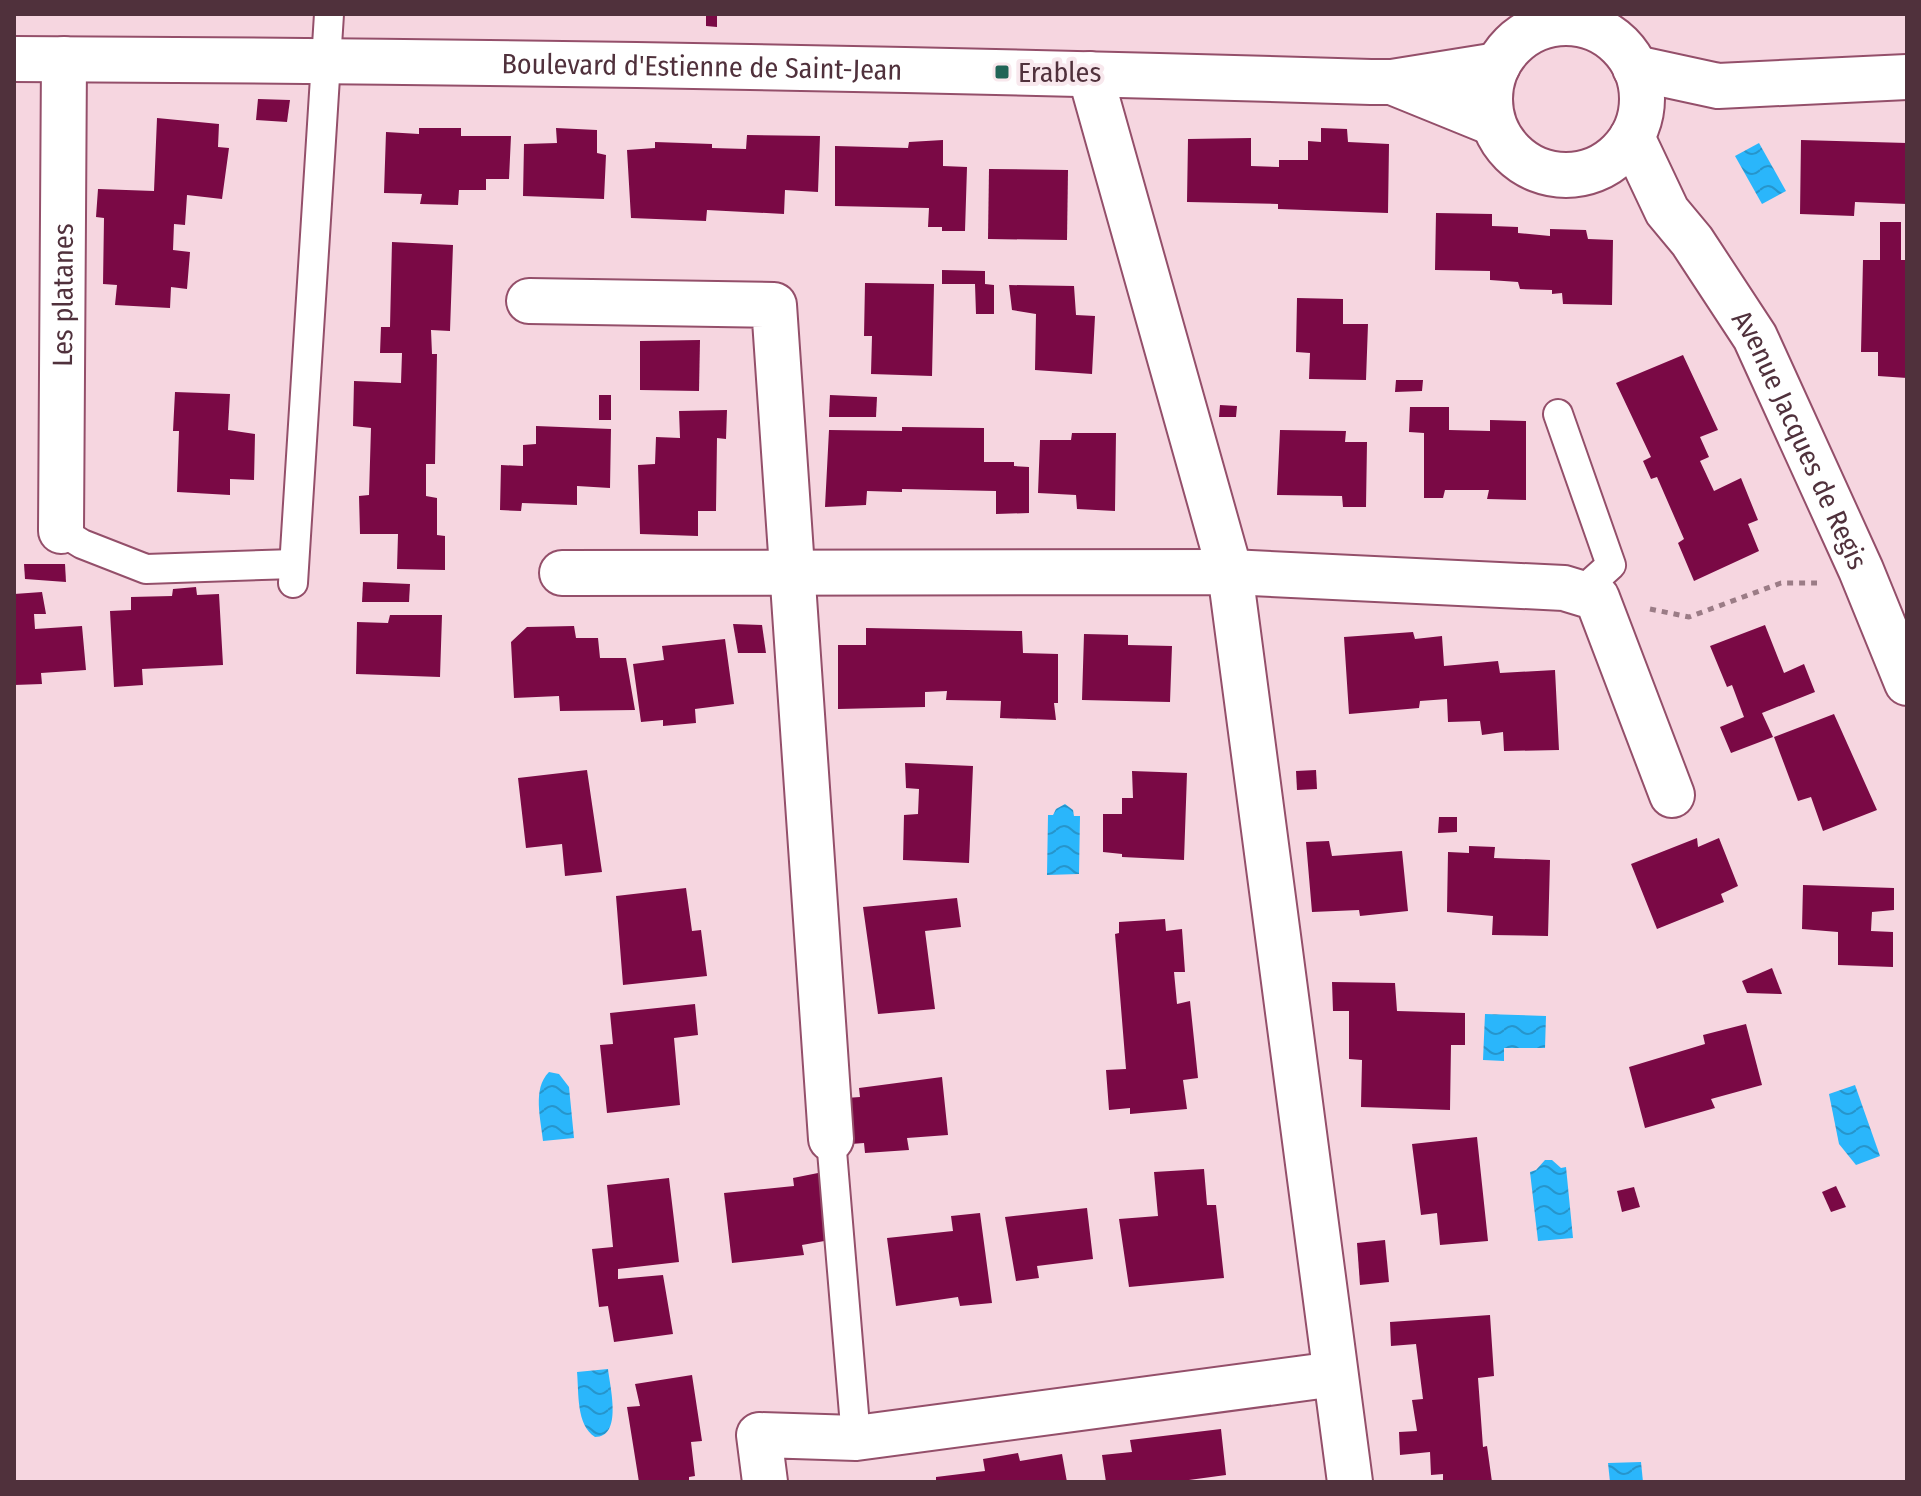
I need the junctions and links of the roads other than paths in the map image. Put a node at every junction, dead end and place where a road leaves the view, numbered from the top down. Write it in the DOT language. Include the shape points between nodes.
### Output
graph roads {
  1 [pos="329,14"];
  2 [pos="1603,24"];
  3 [pos="1515,39"];
  4 [pos="14,59"];
  5 [pos="64,59"];
  6 [pos="327,61"];
  7 [pos="1635,68"];
  8 [pos="1090,74"];
  9 [pos="1907,77"];
  10 [pos="1392,82"];
  11 [pos="1718,86"];
  12 [pos="1493,123"];
  13 [pos="1635,128"];
  14 [pos="1595,169"];
  15 [pos="1667,211"];
  16 [pos="529,301"];
  17 [pos="1558,414"];
  18 [pos="61,531"];
  19 [pos="1230,572"];
  20 [pos="562,573"];
  21 [pos="793,573"];
  22 [pos="1589,595"];
  23 [pos="1907,683"];
  24 [pos="1672,795"];
  25 [pos="831,1139"];
  26 [pos="1335,1374"];
  27 [pos="856,1438"];
  28 [pos="765,1482"];
  29 [pos="1350,1482"];
  1 -- 6 [label="lane"];
  2 -- 3 [label="street" via="1541,27"];
  2 -- 7 [label="street"];
  3 -- 10 [label="street, Boulevard d'Estienne de Saint-Jean"];
  3 -- 12 [label="street" via="1489,93"];
  4 -- 5 [label="street, Boulevard d'Estienne de Saint-Jean"];
  5 -- 6 [label="street, Boulevard d'Estienne de Saint-Jean"];
  5 -- 18 [label="street, Les platanes"];
  6 -- 8 [label="street, Boulevard d'Estienne de Saint-Jean"];
  6 -- 18 [label="lane" via="293,574 146,569"];
  7 -- 11 [label="street"];
  7 -- 13 [label="street" via="1643,90"];
  8 -- 10 [label="street, Boulevard d'Estienne de Saint-Jean"];
  8 -- 19 [label="street"];
  9 -- 11 [label="street"];
  10 -- 12 [label="street, Boulevard d'Estienne de Saint-Jean"];
  11 -- 13 [label="street"];
  12 -- 14 [label="street" via="1523,162 1546,173 1571,175"];
  13 -- 14 [label="street" via="1617,156"];
  13 -- 15 [label="street, Avenue Jacques de Regis"];
  14 -- 15 [label="street, Avenue Jacques de Regis"];
  15 -- 23 [label="street, Avenue Jacques de Regis" via="1755,337"];
  16 -- 21 [label="street" via="774,305"];
  17 -- 22 [label="lane" via="1611,565"];
  19 -- 21 [label="street"];
  19 -- 22 [label="street" via="1564,588"];
  19 -- 26 [label="street"];
  20 -- 21 [label="street"];
  21 -- 25 [label="street"];
  22 -- 24 [label="street"];
  25 -- 27 [label="lane"];
  26 -- 27 [label="street"];
  26 -- 29 [label="street"];
  27 -- 28 [label="street" via="759,1435"];
}
